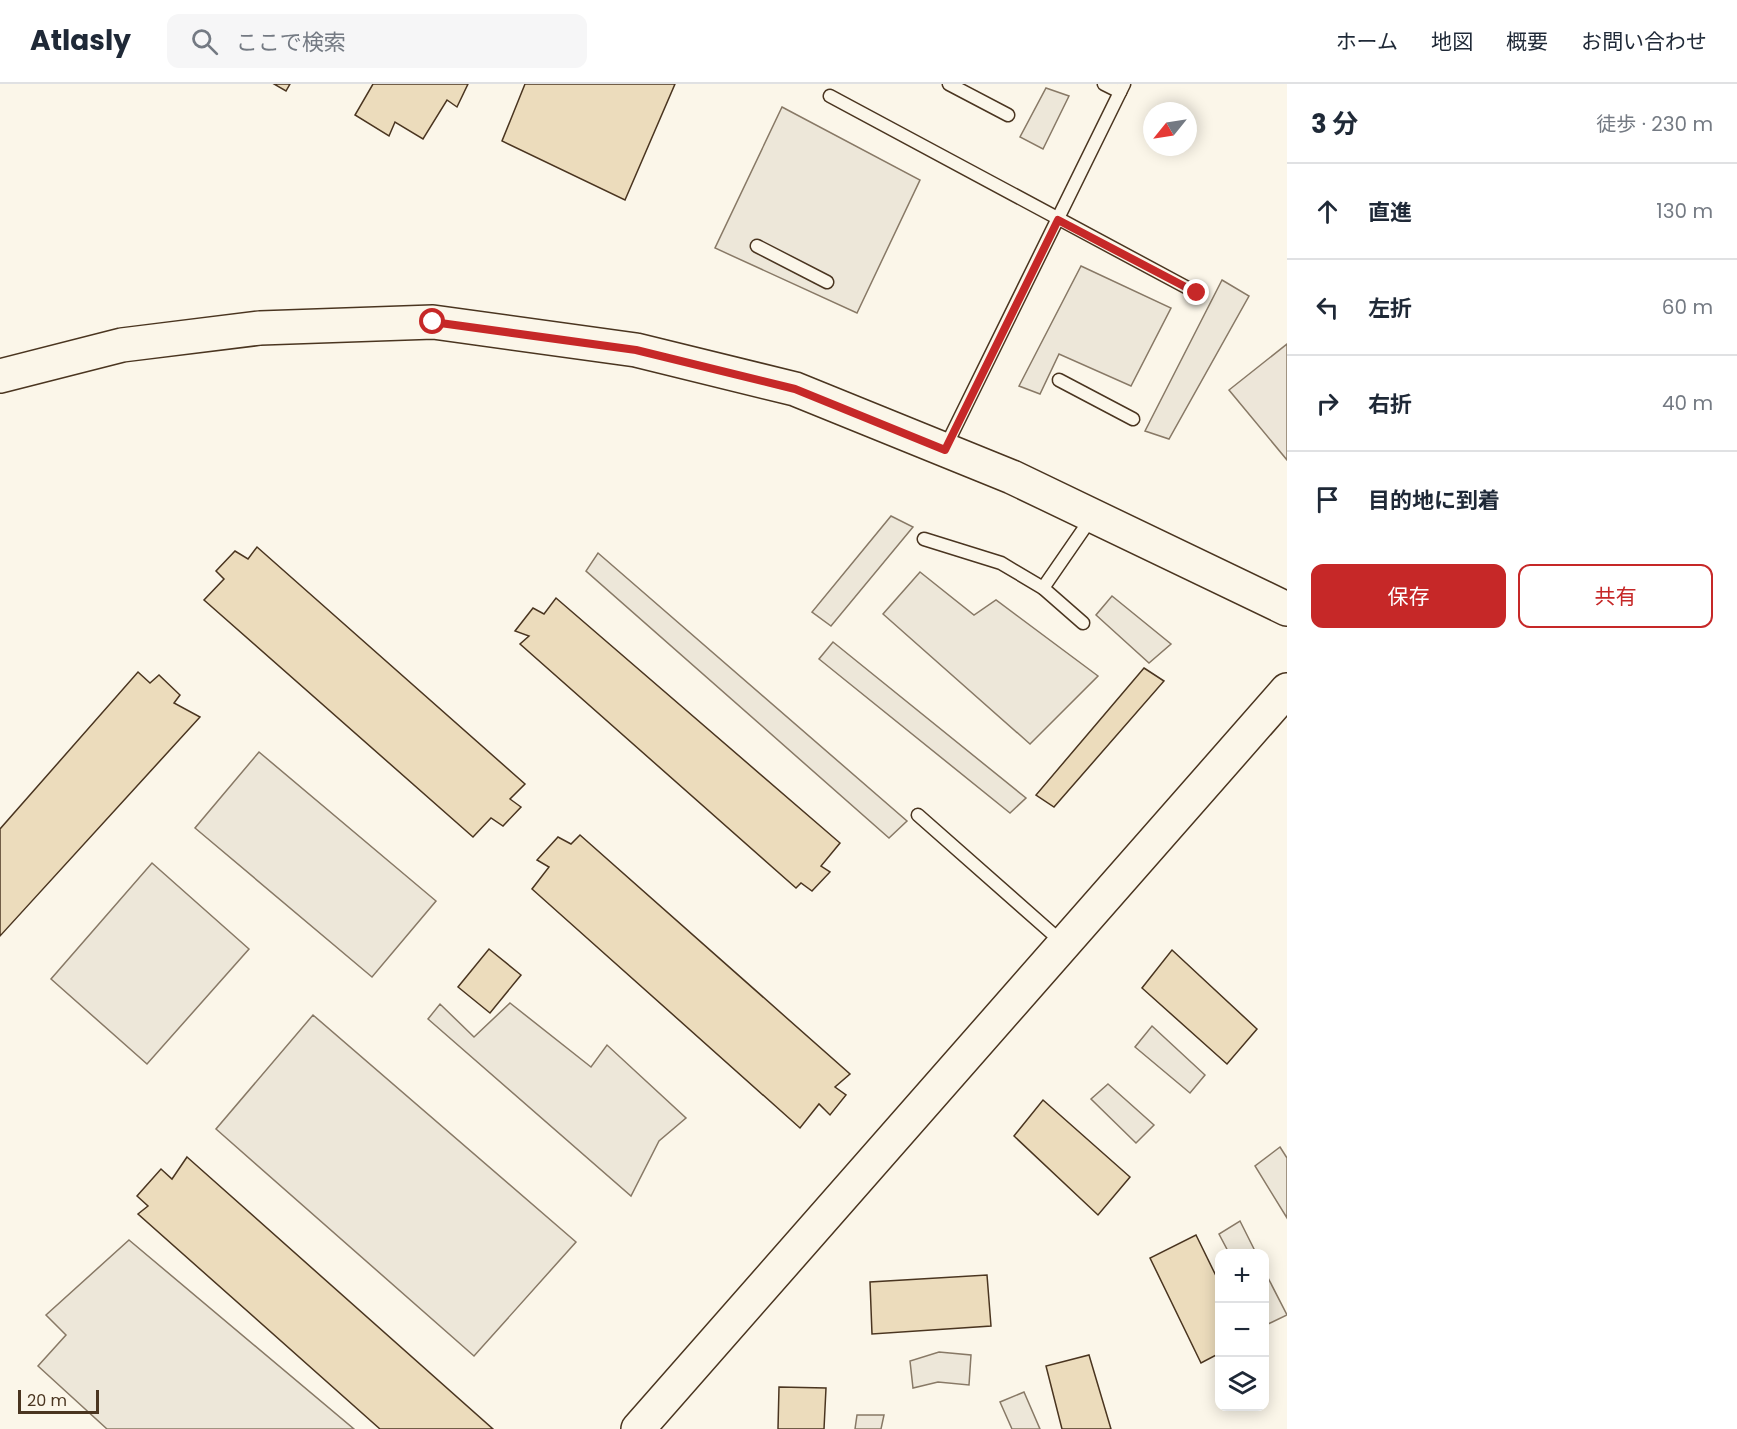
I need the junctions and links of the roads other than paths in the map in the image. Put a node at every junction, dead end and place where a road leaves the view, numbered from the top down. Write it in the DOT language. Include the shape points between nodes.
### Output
graph roads {
  1 [pos="949,84"];
  2 [pos="1104,84"];
  3 [pos="1122,88"];
  4 [pos="830,96"];
  5 [pos="1008,115"];
  6 [pos="1058,220"];
  7 [pos="757,246"];
  8 [pos="827,282"];
  9 [pos="1197,293"];
  10 [pos="3,372"];
  11 [pos="1059,380"];
  12 [pos="1133,419"];
  13 [pos="945,450"];
  14 [pos="1092,516"];
  15 [pos="924,539"];
  16 [pos="1043,588"];
  17 [pos="1287,609"];
  18 [pos="1083,623"];
  19 [pos="1287,690"];
  20 [pos="918,815"];
  21 [pos="1064,944"];
  22 [pos="638,1429"];
  1 -- 5 [label="lane"];
  2 -- 3 [label="lane"];
  3 -- 6 [label="lane"];
  4 -- 6 [label="lane"];
  6 -- 9 [label="lane"];
  6 -- 13 [label="lane"];
  7 -- 8 [label="lane"];
  10 -- 13 [label="street" via="122,345 260,328 433,322 636,350 784,386"];
  11 -- 12 [label="lane"];
  13 -- 14 [label="street"];
  14 -- 16 [label="lane"];
  14 -- 17 [label="street"];
  15 -- 16 [label="lane" via="1001,563"];
  16 -- 18 [label="lane"];
  19 -- 21 [label="street"];
  20 -- 21 [label="lane"];
  21 -- 22 [label="street"];
}
